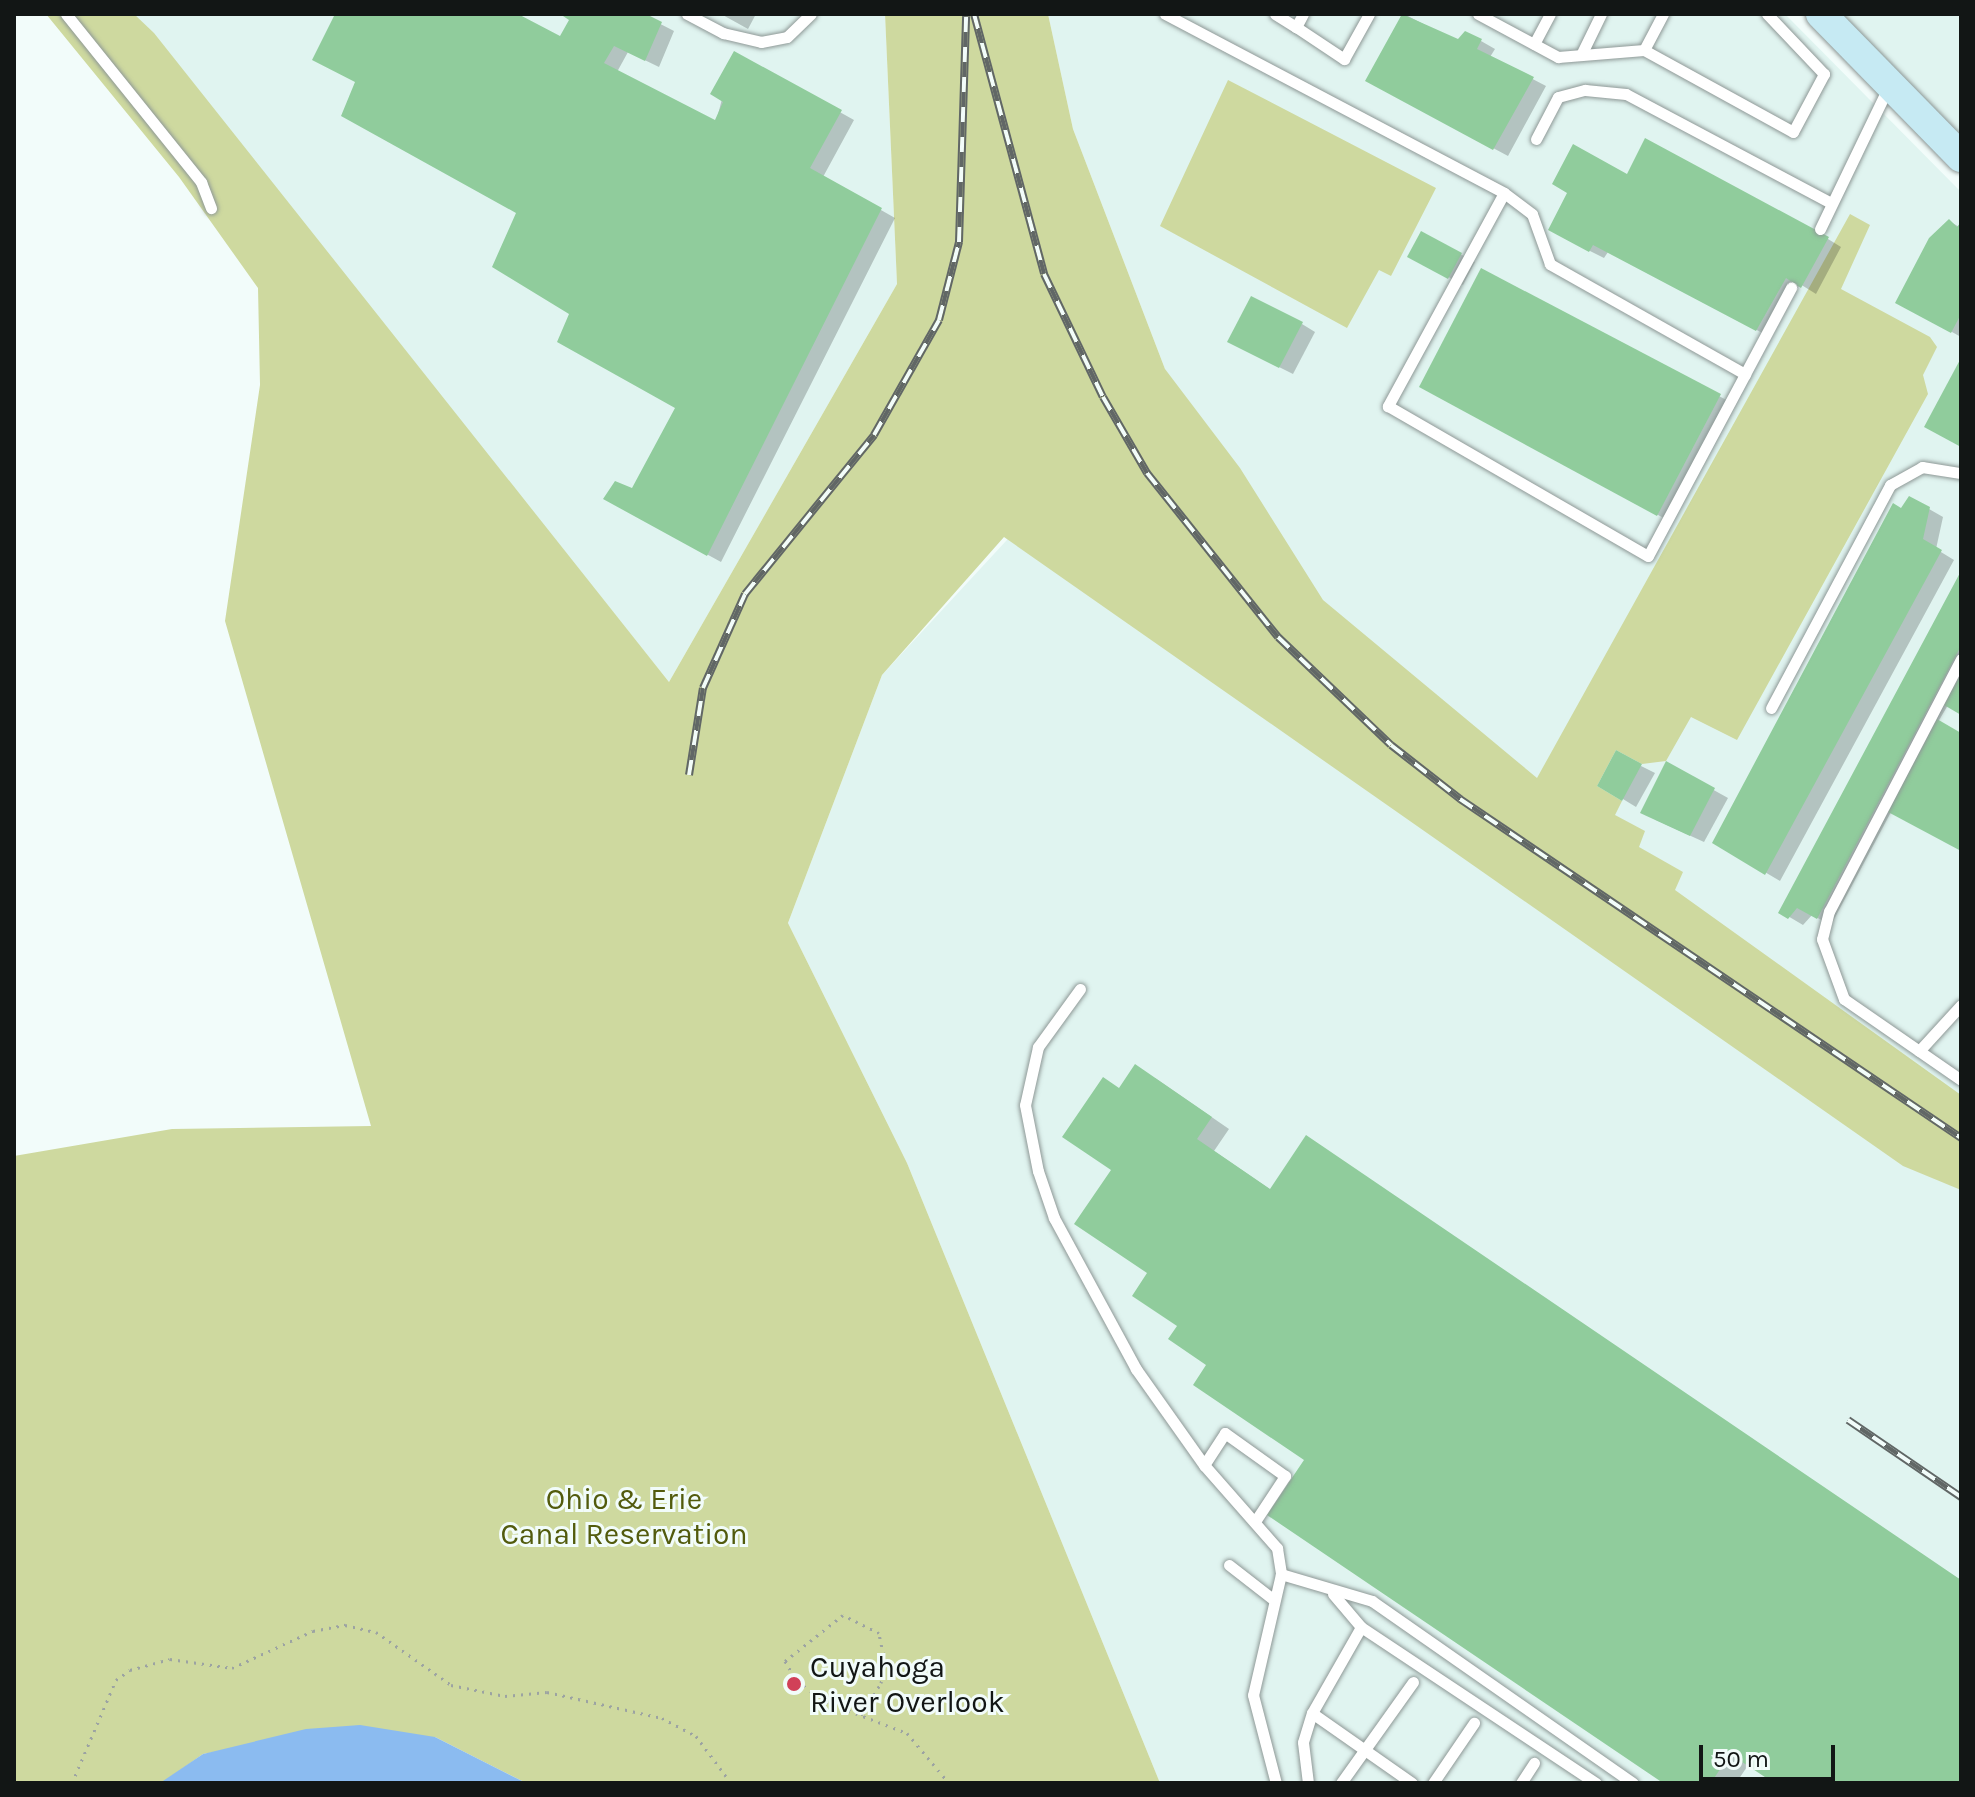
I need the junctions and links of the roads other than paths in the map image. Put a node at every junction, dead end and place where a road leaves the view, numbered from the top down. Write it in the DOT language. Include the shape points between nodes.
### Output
graph roads {
  1 [pos="66,14"];
  2 [pos="687,14"];
  3 [pos="811,14"];
  4 [pos="1165,14"];
  5 [pos="1275,14"];
  6 [pos="1303,14"];
  7 [pos="1369,14"];
  8 [pos="1478,14"];
  9 [pos="1550,14"];
  10 [pos="1601,14"];
  11 [pos="1663,14"];
  12 [pos="1767,14"];
  13 [pos="1821,14"];
  14 [pos="1296,27"];
  15 [pos="1534,44"];
  16 [pos="1644,50"];
  17 [pos="1581,55"];
  18 [pos="1891,84"];
  19 [pos="1536,139"];
  20 [pos="1961,157"];
  21 [pos="1504,193"];
  22 [pos="1831,203"];
  23 [pos="211,208"];
  24 [pos="1820,229"];
  25 [pos="1791,288"];
  26 [pos="1745,374"];
  27 [pos="1961,473"];
  28 [pos="1961,659"];
  29 [pos="1771,708"];
  30 [pos="1080,989"];
  31 [pos="1961,1005"];
  32 [pos="1919,1051"];
  33 [pos="1961,1080"];
  34 [pos="1204,1465"];
  35 [pos="1256,1520"];
  36 [pos="1229,1565"];
  37 [pos="1281,1574"];
  38 [pos="1332,1593"];
  39 [pos="1274,1600"];
  40 [pos="1361,1627"];
  41 [pos="1413,1682"];
  42 [pos="1312,1713"];
  43 [pos="1474,1723"];
  44 [pos="1364,1751"];
  45 [pos="1534,1763"];
  46 [pos="1276,1783"];
  47 [pos="1308,1783"];
  48 [pos="1341,1783"];
  49 [pos="1412,1783"];
  50 [pos="1433,1783"];
  51 [pos="1521,1783"];
  52 [pos="1596,1783"];
  53 [pos="1633,1783"];
  1 -- 23 [label="lane" via="201,182"];
  2 -- 3 [label="lane" via="723,33 761,42 787,37"];
  4 -- 21 [label="lane"];
  5 -- 14 [label="lane"];
  6 -- 14 [label="lane"];
  7 -- 14 [label="lane" via="1344,59"];
  8 -- 15 [label="lane"];
  9 -- 15 [label="lane"];
  10 -- 17 [label="lane"];
  11 -- 16 [label="lane"];
  12 -- 16 [label="lane" via="1824,74 1793,132"];
  13 -- 18 [label="main road"];
  15 -- 17 [label="lane" via="1558,57"];
  16 -- 17 [label="lane"];
  18 -- 20 [label="main road"];
  18 -- 22 [label="lane"];
  19 -- 22 [label="lane" via="1558,97 1585,90 1626,94"];
  21 -- 26 [label="lane" via="1532,214 1550,264"];
  21 -- 26 [label="lane" via="1388,406 1648,556"];
  22 -- 24 [label="lane"];
  25 -- 26 [label="lane"];
  27 -- 29 [label="lane" via="1922,467 1890,485"];
  28 -- 32 [label="lane" via="1829,911 1822,939 1844,999"];
  30 -- 34 [label="lane" via="1038,1047 1025,1105 1038,1171 1054,1218 1136,1369"];
  31 -- 32 [label="lane"];
  32 -- 33 [label="lane"];
  34 -- 35 [label="lane"];
  34 -- 35 [label="lane" via="1225,1433 1285,1476"];
  35 -- 37 [label="lane" via="1277,1548"];
  36 -- 39 [label="lane"];
  37 -- 38 [label="lane"];
  37 -- 39 [label="lane"];
  38 -- 40 [label="lane"];
  38 -- 53 [label="lane" via="1372,1601 1433,1638"];
  39 -- 46 [label="lane" via="1253,1695"];
  40 -- 42 [label="lane"];
  40 -- 52 [label="lane"];
  41 -- 44 [label="lane"];
  42 -- 44 [label="lane"];
  42 -- 47 [label="lane" via="1303,1742"];
  43 -- 50 [label="lane"];
  44 -- 48 [label="lane"];
  44 -- 49 [label="lane"];
  45 -- 51 [label="lane"];
}
